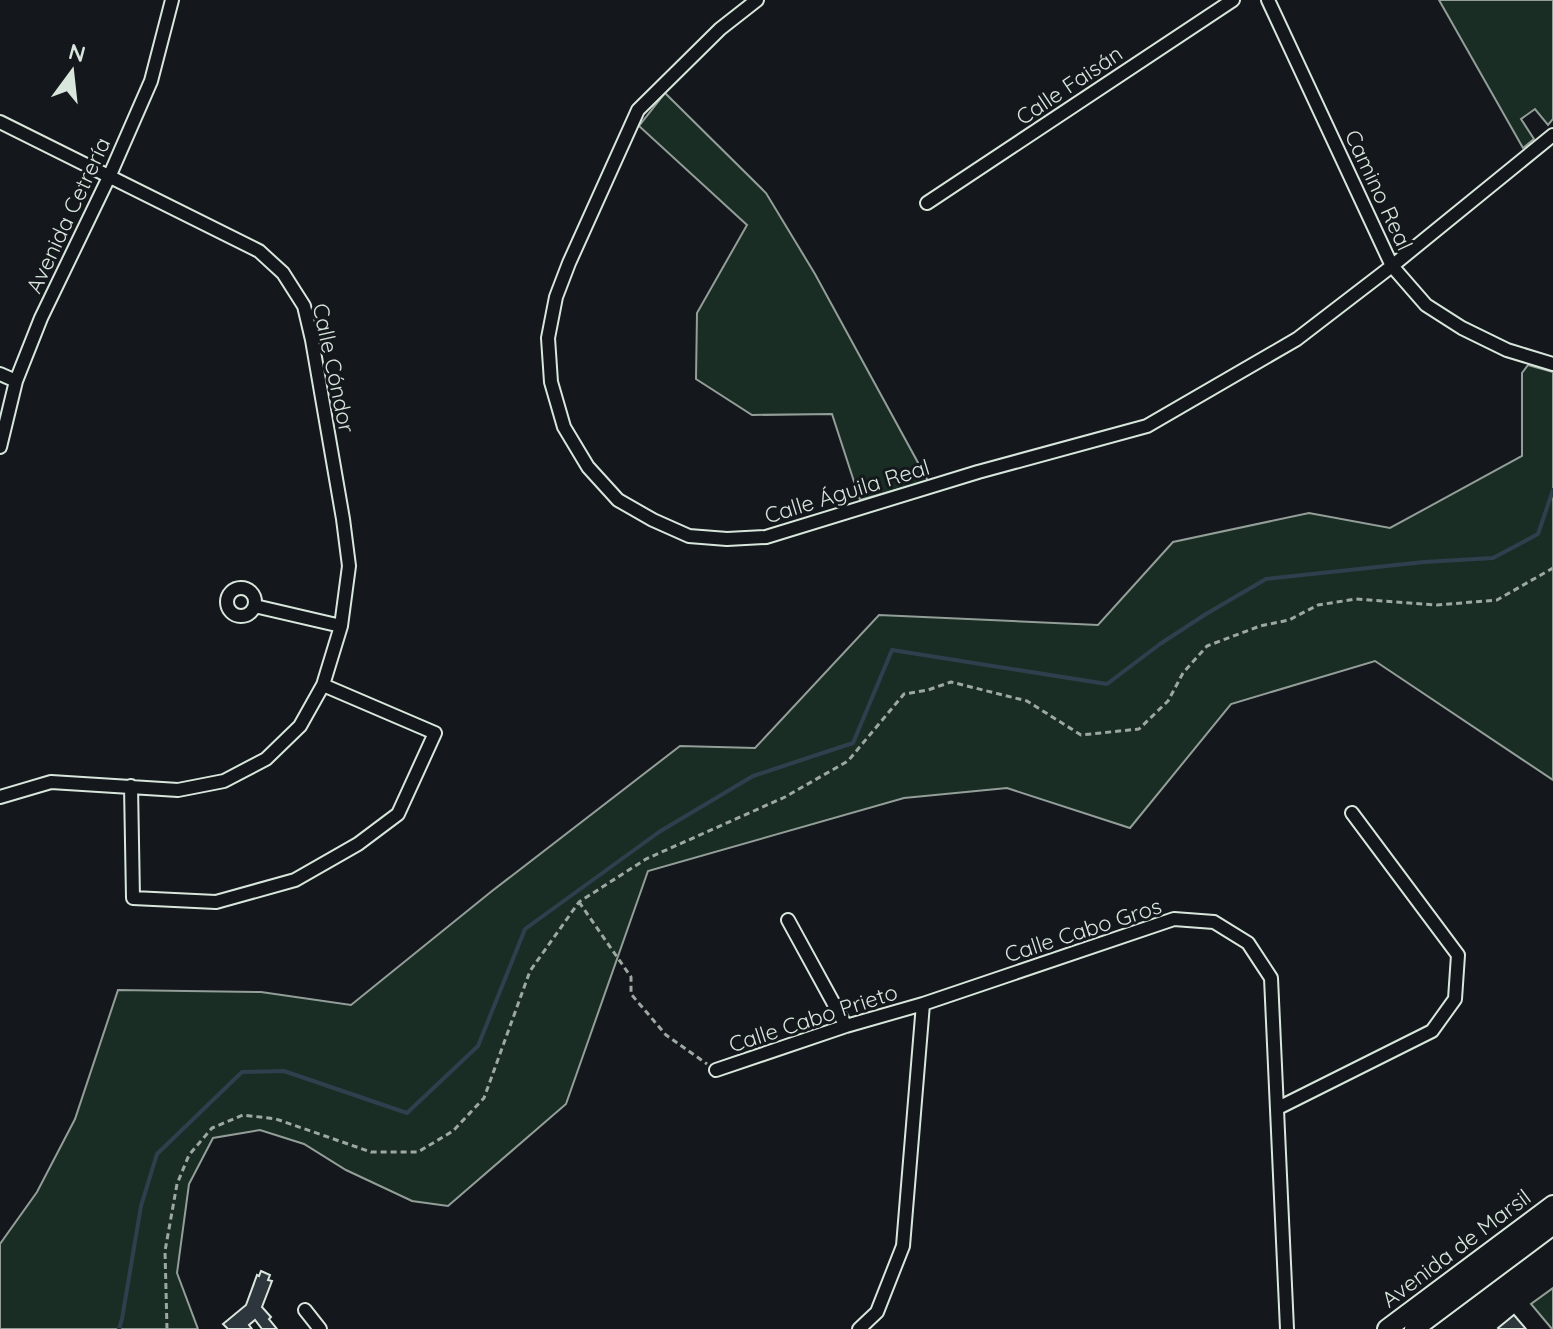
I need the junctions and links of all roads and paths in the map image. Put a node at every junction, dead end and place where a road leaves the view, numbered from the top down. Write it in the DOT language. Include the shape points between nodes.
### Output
graph roads {
  1 [pos="172,0"];
  2 [pos="757,0"];
  3 [pos="1233,0"];
  4 [pos="1268,0"];
  5 [pos="0,122"];
  6 [pos="1553,135"];
  7 [pos="109,177"];
  8 [pos="927,203"];
  9 [pos="1392,266"];
  10 [pos="1553,364"];
  11 [pos="0,374"];
  12 [pos="16,381"];
  13 [pos="0,447"];
  14 [pos="1553,568"];
  15 [pos="255,606"];
  16 [pos="341,626"];
  17 [pos="323,685"];
  18 [pos="131,786"];
  19 [pos="0,797"];
  20 [pos="1352,813"];
  21 [pos="579,902"];
  22 [pos="788,920"];
  23 [pos="923,1004"];
  24 [pos="846,1026"];
  25 [pos="716,1070"];
  26 [pos="1278,1108"];
  27 [pos="1553,1205"];
  28 [pos="1553,1225"];
  29 [pos="305,1310"];
  30 [pos="167,1329"];
  31 [pos="320,1329"];
  32 [pos="859,1329"];
  33 [pos="1287,1329"];
  34 [pos="1387,1329"];
  35 [pos="1414,1329"];
  1 -- 7 [label="street, Avenida Cetrería" via="151,81"];
  2 -- 9 [label="street, Calle Águila Real" via="638,110 569,263 548,338 551,382 564,427 588,467 618,500 689,536 766,537 1147,426 1297,339"];
  3 -- 8 [label="street, Calle Faisán"];
  4 -- 9 [label="street, Camino Real"];
  5 -- 7 [label="street, Calle Cóndor"];
  6 -- 9 [label="street, Calle Águila Real"];
  7 -- 12 [label="street, Avenida Cetrería"];
  7 -- 16 [label="street, Calle Cóndor" via="259,251 283,273 304,306 349,566"];
  9 -- 10 [label="street, Camino Real" via="1426,305 1462,328"];
  11 -- 12 [label="street"];
  12 -- 13 [label="street, Avenida Cetrería"];
  14 -- 21 [label="path" via="1497,600 1437,605 1356,599 1318,605 1289,620 1207,646 1168,701 1139,729 1081,735 1027,701 951,682 904,694 848,761 785,797 646,859"];
  15 -- 16 [label="street"];
  16 -- 17 [label="street, Calle Cóndor"];
  17 -- 18 [label="street, Calle Cóndor" via="300,726 266,759 224,781 178,790"];
  17 -- 18 [label="street" via="435,733 398,814 295,880 216,902 133,898"];
  18 -- 19 [label="street, Calle Cóndor" via="51,782"];
  20 -- 26 [label="street" via="1458,955 1455,999 1432,1031"];
  21 -- 25 [label="path" via="631,977 631,994 666,1035"];
  21 -- 30 [label="path" via="530,971 484,1098 453,1131 418,1152 371,1152 276,1119 243,1115 212,1128 189,1155 177,1184 165,1251"];
  22 -- 24 [label="street"];
  23 -- 24 [label="street, Calle Cabo Prieto"];
  23 -- 26 [label="street, Calle Cabo Gros" via="1174,919 1214,922 1248,943 1271,978"];
  23 -- 32 [label="street" via="903,1246 877,1312"];
  24 -- 25 [label="street, Calle Cabo Prieto"];
  26 -- 33 [label="street, Calle Cabo Gros"];
  27 -- 34 [label="street, Avenida de Marsil"];
  28 -- 35 [label="street, Avenida de Marsil"];
  29 -- 31 [label="street"];
}
